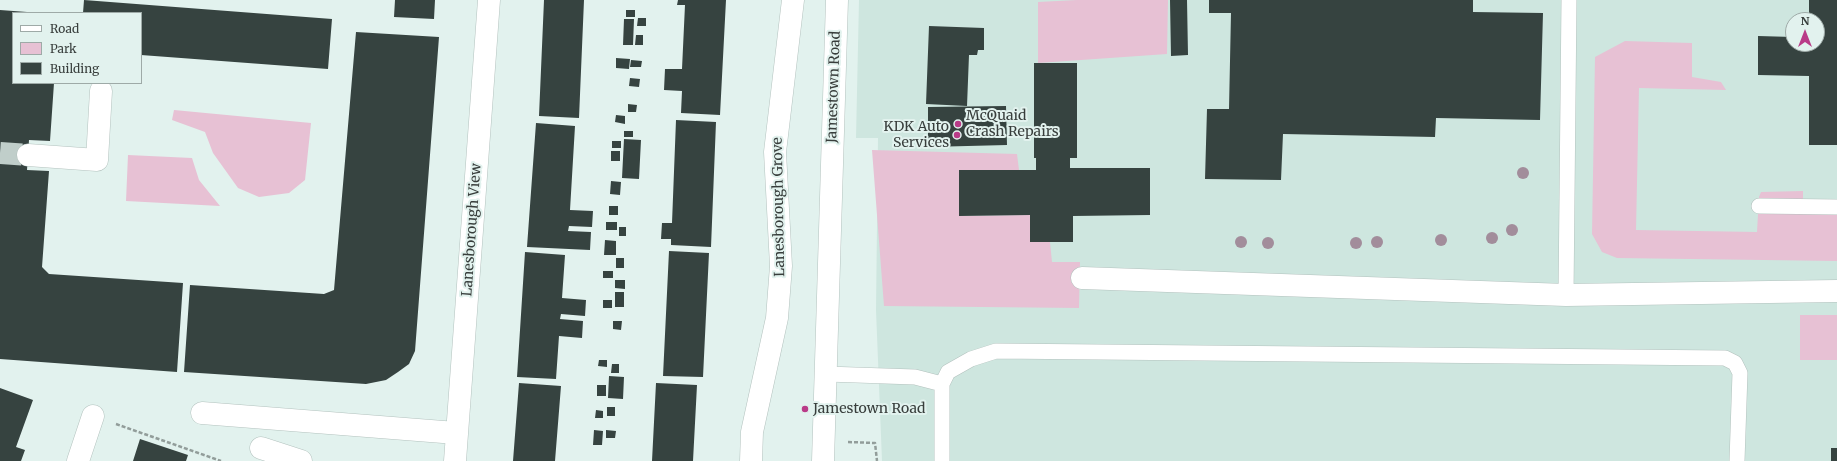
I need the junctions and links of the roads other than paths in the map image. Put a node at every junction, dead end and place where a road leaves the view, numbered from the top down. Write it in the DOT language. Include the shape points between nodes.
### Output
graph roads {
  1 [pos="489,0"];
  2 [pos="793,0"];
  3 [pos="837,0"];
  4 [pos="1569,0"];
  5 [pos="101,91"];
  6 [pos="28,155"];
  7 [pos="1759,206"];
  8 [pos="1837,207"];
  9 [pos="1082,278"];
  10 [pos="1837,291"];
  11 [pos="1566,295"];
  12 [pos="826,374"];
  13 [pos="942,384"];
  14 [pos="202,413"];
  15 [pos="92,416"];
  16 [pos="456,433"];
  17 [pos="261,448"];
  18 [pos="78,461"];
  19 [pos="301,461"];
  20 [pos="455,461"];
  21 [pos="751,461"];
  22 [pos="823,461"];
  23 [pos="942,461"];
  24 [pos="1738,461"];
  1 -- 16 [label="street, Lanesborough View"];
  2 -- 21 [label="street, Lanesborough Grove" via="775,152 781,266 777,318 752,432"];
  3 -- 12 [label="street, Jamestown Road"];
  4 -- 11 [label="lane"];
  5 -- 6 [label="street" via="97,160"];
  7 -- 8 [label="lane"];
  9 -- 11 [label="street"];
  10 -- 11 [label="street"];
  12 -- 13 [label="lane" via="915,377"];
  12 -- 22 [label="street, Jamestown Road"];
  13 -- 23 [label="lane"];
  13 -- 24 [label="lane" via="948,372 971,359 996,351 1725,358 1736,363 1740,373"];
  14 -- 16 [label="street"];
  15 -- 18 [label="street"];
  16 -- 20 [label="street, Lanesborough View"];
  17 -- 19 [label="street"];
}
